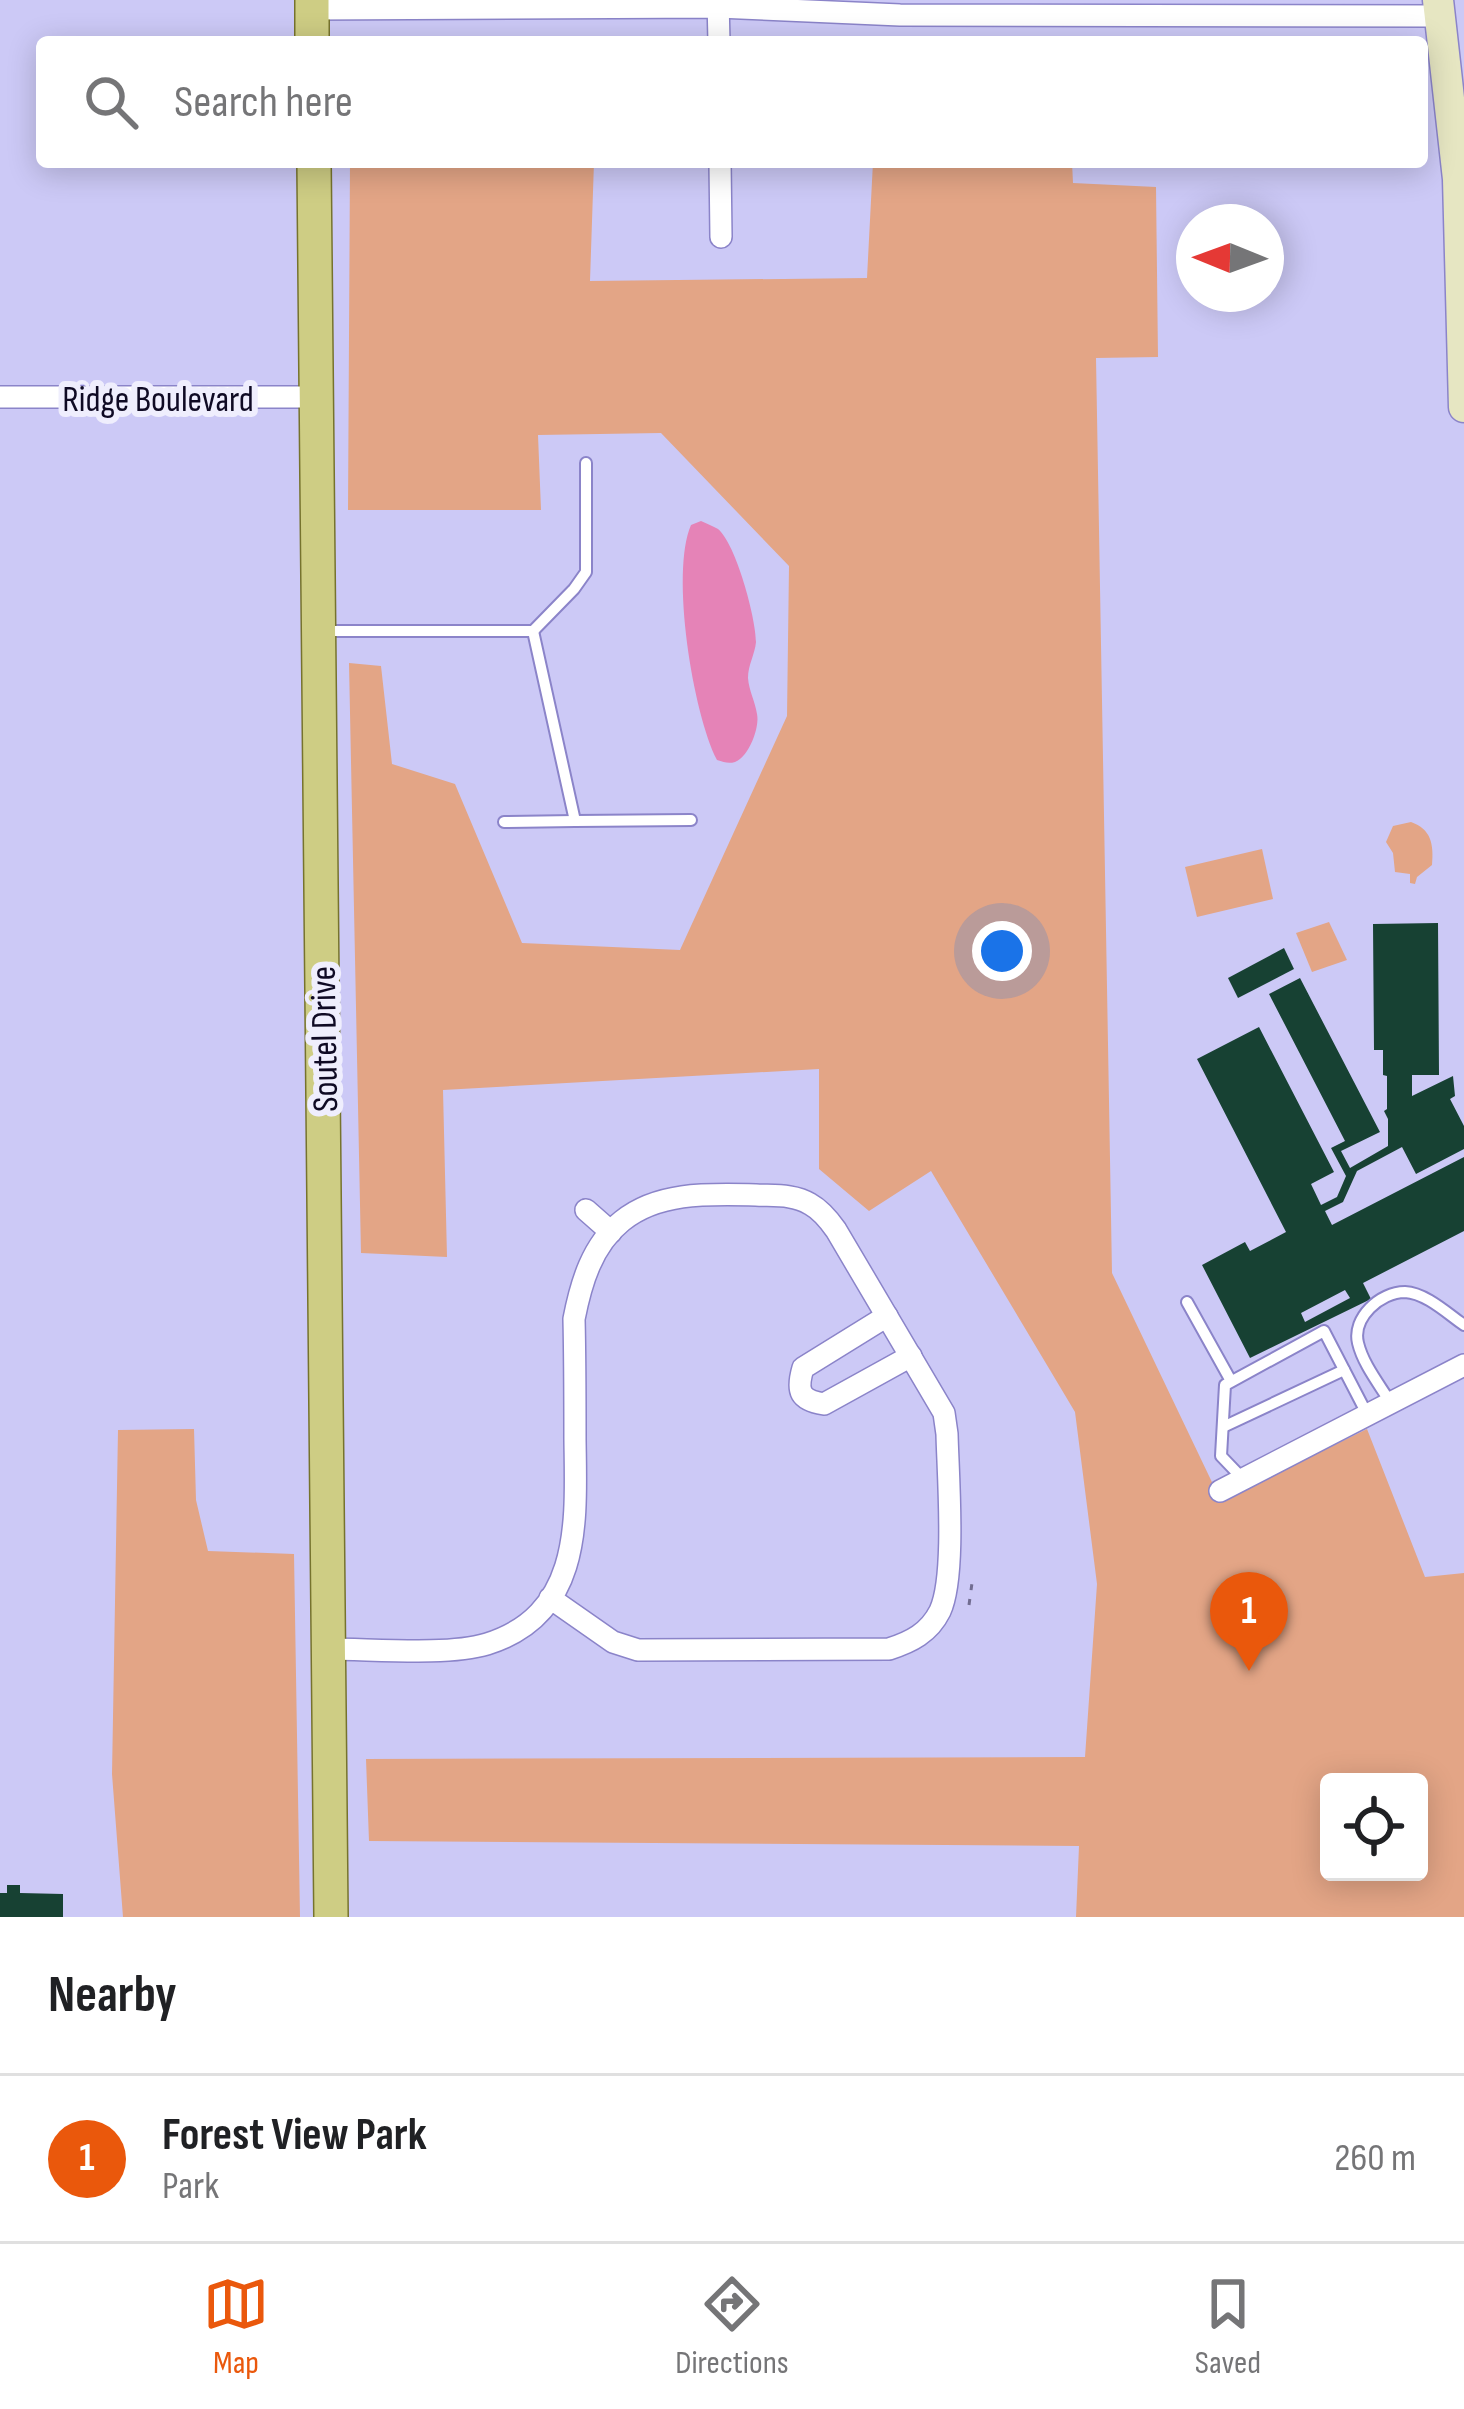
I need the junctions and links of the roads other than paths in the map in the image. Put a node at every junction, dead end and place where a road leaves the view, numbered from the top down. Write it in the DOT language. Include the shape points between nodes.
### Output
graph roads {
  1 [pos="718,3"];
  2 [pos="1439,8"];
  3 [pos="312,17"];
  4 [pos="719,36"];
  5 [pos="314,168"];
  6 [pos="720,168"];
  7 [pos="721,237"];
  8 [pos="0,397"];
  9 [pos="316,398"];
  10 [pos="1464,406"];
  11 [pos="586,463"];
  12 [pos="319,631"];
  13 [pos="532,632"];
  14 [pos="692,820"];
  15 [pos="575,821"];
  16 [pos="504,822"];
  17 [pos="586,1210"];
  18 [pos="611,1232"];
  19 [pos="1187,1302"];
  20 [pos="887,1316"];
  21 [pos="1464,1325"];
  22 [pos="910,1356"];
  23 [pos="1464,1365"];
  24 [pos="1344,1370"];
  25 [pos="1231,1382"];
  26 [pos="1390,1402"];
  27 [pos="1367,1414"];
  28 [pos="1223,1427"];
  29 [pos="1244,1480"];
  30 [pos="1220,1491"];
  31 [pos="550,1598"];
  32 [pos="329,1649"];
  33 [pos="331,1917"];
  1 -- 2 [label="street" via="901,15"];
  1 -- 3 [label="street"];
  1 -- 4 [label="street"];
  2 -- 10 [label="street" via="1459,196"];
  5 -- 9 [label="main road, Soutel Drive"];
  6 -- 7 [label="street"];
  8 -- 9 [label="street, Ridge Boulevard"];
  9 -- 12 [label="main road, Soutel Drive"];
  11 -- 13 [label="lane" via="586,572"];
  12 -- 13 [label="lane"];
  12 -- 32 [label="main road, Soutel Drive"];
  13 -- 15 [label="lane"];
  14 -- 15 [label="lane"];
  15 -- 16 [label="lane"];
  17 -- 18 [label="street"];
  18 -- 20 [label="street" via="644,1208 695,1195 807,1202 836,1230"];
  18 -- 31 [label="street" via="593,1256 574,1319 576,1528"];
  19 -- 25 [label="lane"];
  20 -- 22 [label="street"];
  20 -- 22 [label="street" via="803,1368 800,1393 824,1404"];
  21 -- 26 [label="lane" via="1404,1292 1361,1316 1358,1345"];
  22 -- 31 [label="street" via="944,1413 948,1586 927,1630 910,1642 889,1649 638,1650"];
  23 -- 26 [label="street"];
  24 -- 25 [label="lane" via="1324,1331"];
  24 -- 27 [label="lane"];
  24 -- 28 [label="lane"];
  25 -- 28 [label="lane"];
  26 -- 27 [label="street"];
  27 -- 29 [label="street"];
  28 -- 29 [label="lane" via="1221,1456"];
  29 -- 30 [label="street"];
  31 -- 32 [label="street" via="490,1643"];
  32 -- 33 [label="main road, Soutel Drive"];
}
